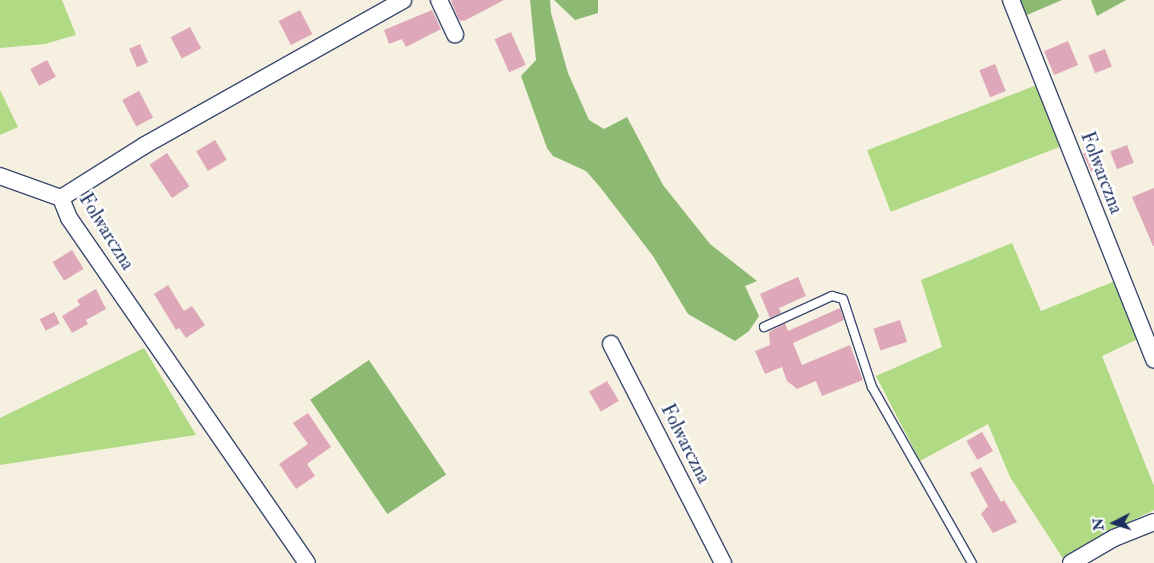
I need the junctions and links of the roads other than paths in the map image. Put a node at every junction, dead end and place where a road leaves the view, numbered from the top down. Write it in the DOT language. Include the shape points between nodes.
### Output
graph roads {
  1 [pos="403,0"];
  2 [pos="439,0"];
  3 [pos="1011,0"];
  4 [pos="455,35"];
  5 [pos="0,176"];
  6 [pos="61,198"];
  7 [pos="764,327"];
  8 [pos="611,344"];
  9 [pos="1154,360"];
  10 [pos="1154,522"];
  11 [pos="307,563"];
  12 [pos="723,563"];
  13 [pos="972,563"];
  14 [pos="1071,563"];
  1 -- 6 [label="street, Folwarczna" via="164,134"];
  2 -- 4 [label="street"];
  3 -- 9 [label="street, Folwarczna"];
  5 -- 6 [label="street"];
  6 -- 11 [label="street, Folwarczna" via="70,218"];
  7 -- 13 [label="lane" via="832,296 843,299 872,387"];
  8 -- 12 [label="street, Folwarczna"];
  10 -- 14 [label="street" via="1114,538"];
}
